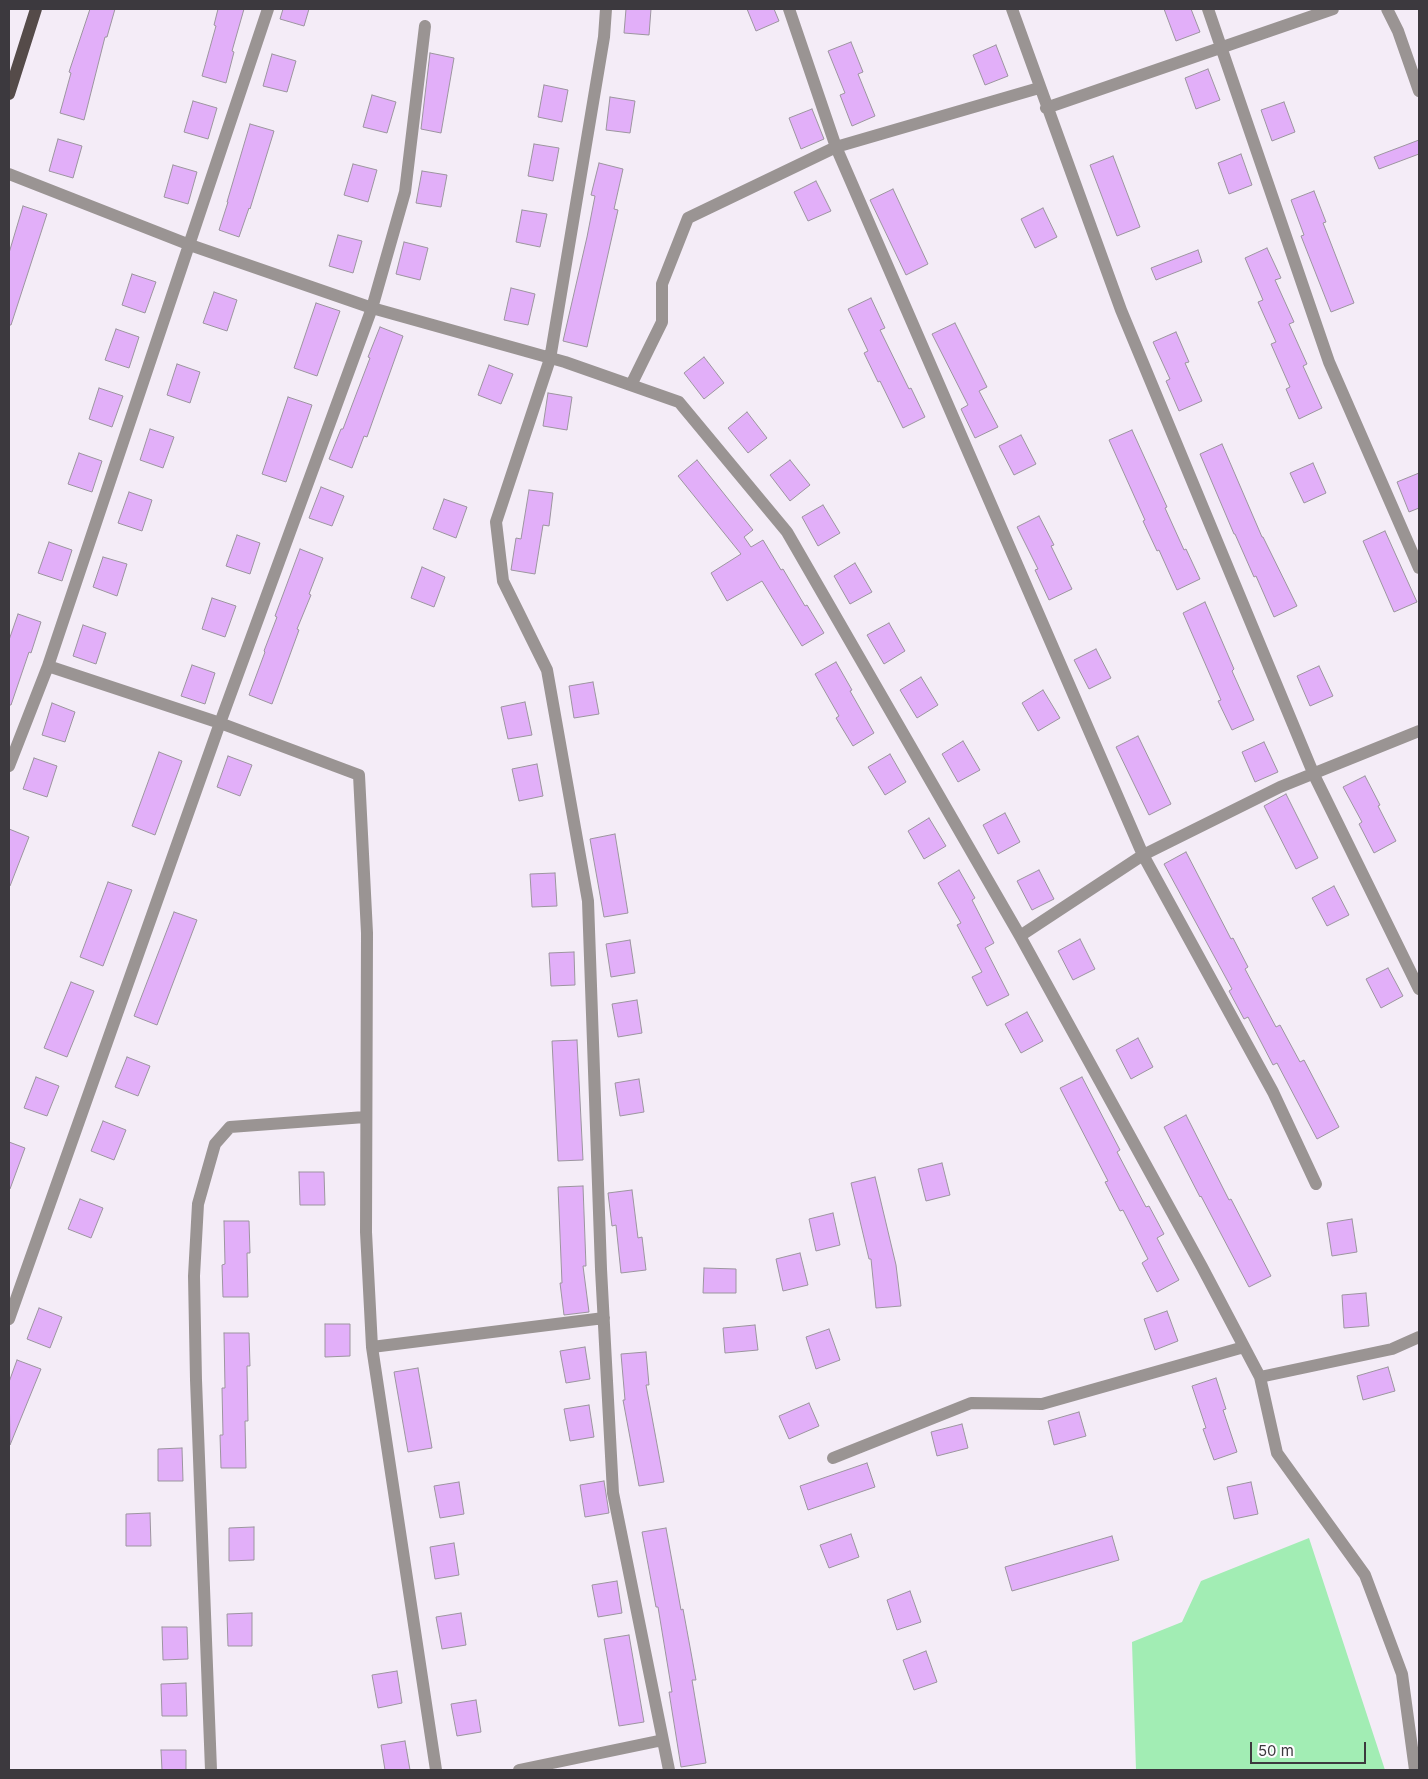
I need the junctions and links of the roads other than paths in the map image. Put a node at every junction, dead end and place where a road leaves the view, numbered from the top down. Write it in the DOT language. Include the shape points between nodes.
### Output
graph roads {
  1 [pos="36,9"];
  2 [pos="268,9"];
  3 [pos="606,9"];
  4 [pos="790,9"];
  5 [pos="1012,9"];
  6 [pos="1208,9"];
  7 [pos="1332,9"];
  8 [pos="1387,9"];
  9 [pos="425,26"];
  10 [pos="1222,48"];
  11 [pos="1039,88"];
  12 [pos="1419,91"];
  13 [pos="9,94"];
  14 [pos="1046,108"];
  15 [pos="836,147"];
  16 [pos="9,174"];
  17 [pos="190,245"];
  18 [pos="372,308"];
  19 [pos="550,359"];
  20 [pos="631,385"];
  21 [pos="1419,568"];
  22 [pos="48,666"];
  23 [pos="220,723"];
  24 [pos="1419,731"];
  25 [pos="9,766"];
  26 [pos="1314,775"];
  27 [pos="1143,855"];
  28 [pos="1020,936"];
  29 [pos="1419,989"];
  30 [pos="365,1117"];
  31 [pos="1316,1184"];
  32 [pos="604,1318"];
  33 [pos="9,1319"];
  34 [pos="1419,1337"];
  35 [pos="372,1347"];
  36 [pos="1244,1347"];
  37 [pos="1260,1377"];
  38 [pos="833,1458"];
  39 [pos="663,1740"];
  40 [pos="211,1770"];
  41 [pos="436,1770"];
  42 [pos="519,1770"];
  43 [pos="669,1770"];
  44 [pos="1415,1770"];
  1 -- 13 [label="main road"];
  2 -- 17 [label="street"];
  3 -- 19 [label="street"];
  4 -- 15 [label="street"];
  5 -- 11 [label="street"];
  6 -- 10 [label="street"];
  7 -- 10 [label="street"];
  8 -- 12 [label="street"];
  9 -- 18 [label="street" via="405,192"];
  10 -- 14 [label="street"];
  10 -- 21 [label="street" via="1329,362"];
  11 -- 14 [label="street"];
  11 -- 15 [label="street"];
  14 -- 26 [label="street" via="1121,310"];
  15 -- 20 [label="street" via="688,218 662,284 662,322"];
  15 -- 27 [label="street"];
  16 -- 17 [label="street"];
  17 -- 18 [label="street"];
  17 -- 22 [label="street"];
  18 -- 19 [label="street"];
  18 -- 23 [label="street"];
  19 -- 20 [label="street"];
  19 -- 32 [label="street" via="496,522 503,581 547,670 588,901"];
  20 -- 28 [label="street" via="679,402 787,532"];
  22 -- 23 [label="street"];
  22 -- 25 [label="street"];
  23 -- 30 [label="street" via="359,775 367,932"];
  23 -- 33 [label="street"];
  24 -- 26 [label="street"];
  26 -- 27 [label="street" via="1280,788"];
  26 -- 29 [label="street"];
  27 -- 28 [label="street"];
  27 -- 31 [label="street" via="1273,1092"];
  28 -- 36 [label="street"];
  30 -- 35 [label="street"];
  30 -- 40 [label="street" via="230,1127 215,1144 198,1204 194,1276 196,1380"];
  32 -- 35 [label="street"];
  32 -- 39 [label="street" via="614,1493"];
  34 -- 37 [label="street" via="1392,1349"];
  35 -- 41 [label="street"];
  36 -- 37 [label="street"];
  36 -- 38 [label="street" via="1042,1404 971,1402"];
  37 -- 44 [label="street" via="1276,1453 1365,1575 1402,1674"];
  39 -- 42 [label="street"];
  39 -- 43 [label="street"];
}
